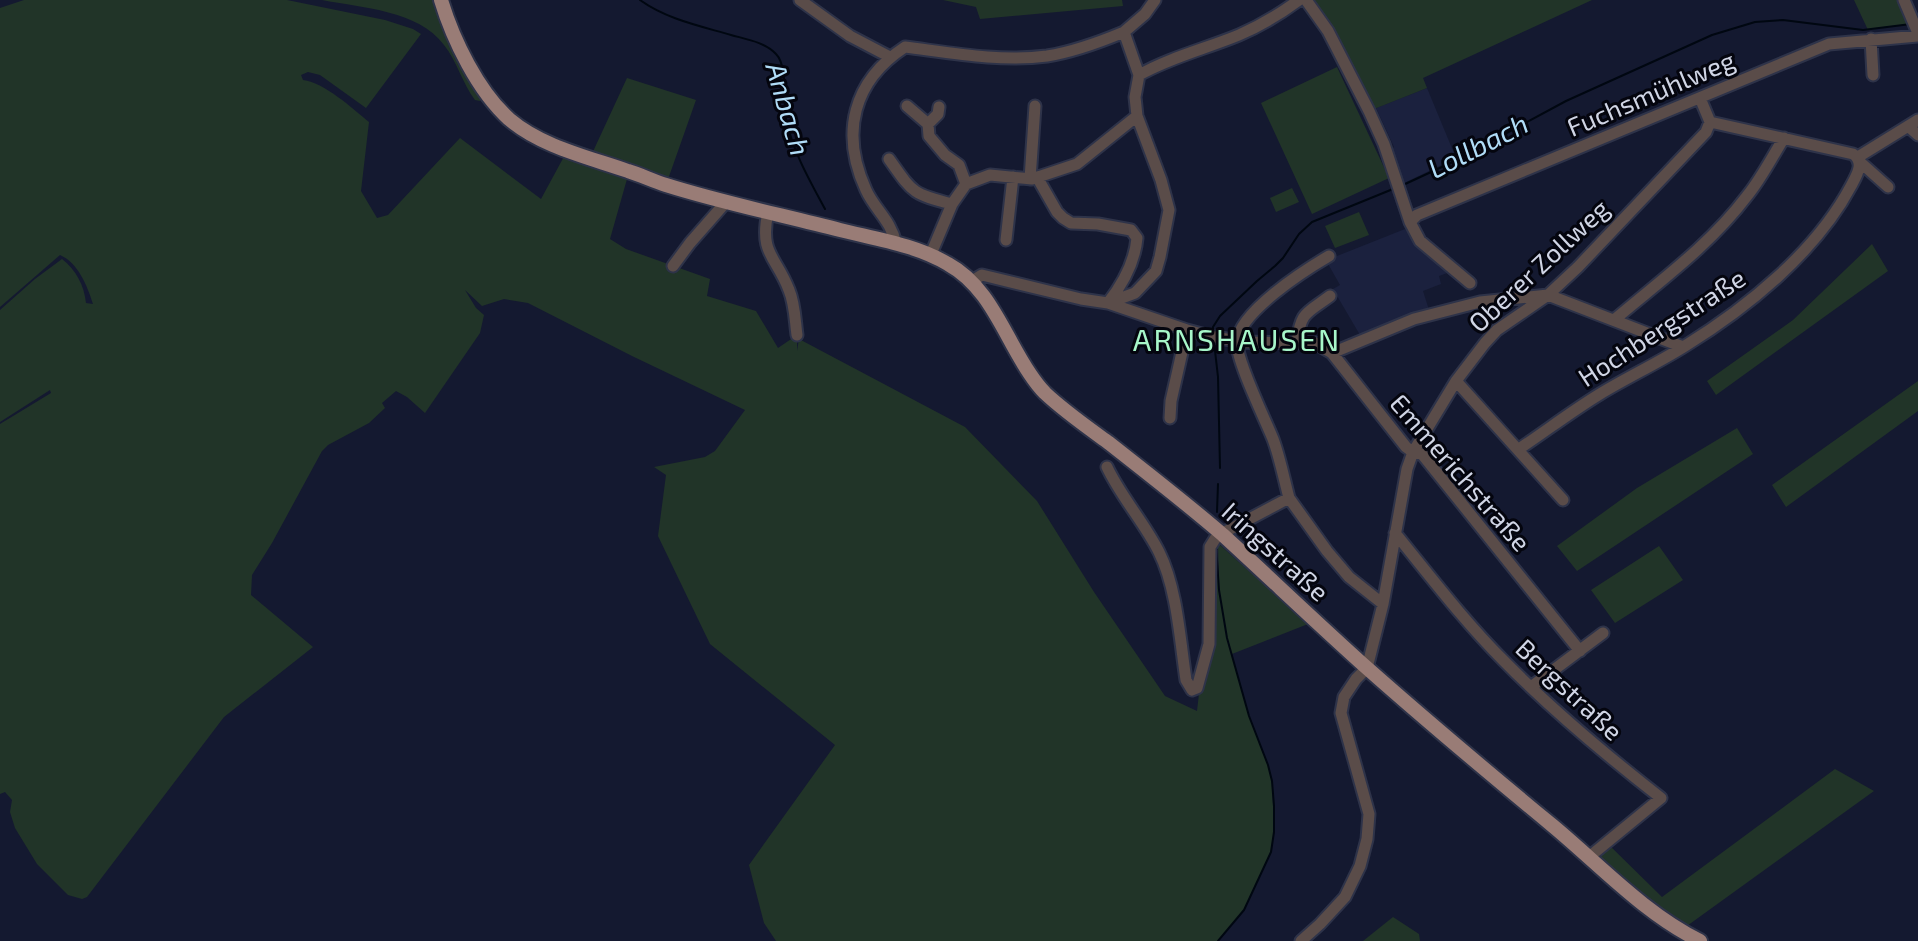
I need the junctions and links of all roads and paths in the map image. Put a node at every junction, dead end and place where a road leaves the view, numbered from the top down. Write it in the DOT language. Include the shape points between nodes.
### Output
graph roads {
  1 [pos="441,0"];
  2 [pos="800,0"];
  3 [pos="1155,0"];
  4 [pos="1299,0"];
  5 [pos="1306,0"];
  6 [pos="1904,0"];
  7 [pos="1916,29"];
  8 [pos="1124,32"];
  9 [pos="1871,39"];
  10 [pos="890,57"];
  11 [pos="1139,75"];
  12 [pos="1873,75"];
  13 [pos="1700,98"];
  14 [pos="907,106"];
  15 [pos="1035,106"];
  16 [pos="939,107"];
  17 [pos="1137,116"];
  18 [pos="1710,122"];
  19 [pos="928,124"];
  20 [pos="1915,127"];
  21 [pos="1784,138"];
  22 [pos="889,159"];
  23 [pos="1859,160"];
  24 [pos="1013,177"];
  25 [pos="1033,178"];
  26 [pos="966,184"];
  27 [pos="1888,187"];
  28 [pos="726,202"];
  29 [pos="952,204"];
  30 [pos="768,212"];
  31 [pos="1410,222"];
  32 [pos="1006,240"];
  33 [pos="896,244"];
  34 [pos="931,254"];
  35 [pos="1329,256"];
  36 [pos="673,266"];
  37 [pos="972,281"];
  38 [pos="1470,283"];
  39 [pos="1548,295"];
  40 [pos="1330,296"];
  41 [pos="1108,303"];
  42 [pos="1614,320"];
  43 [pos="1187,330"];
  44 [pos="797,335"];
  45 [pos="1237,341"];
  46 [pos="1297,342"];
  47 [pos="1683,347"];
  48 [pos="1332,353"];
  49 [pos="1456,381"];
  50 [pos="1170,418"];
  51 [pos="1519,449"];
  52 [pos="1413,452"];
  53 [pos="1107,467"];
  54 [pos="1289,498"];
  55 [pos="1563,500"];
  56 [pos="1395,533"];
  57 [pos="1221,534"];
  58 [pos="1383,604"];
  59 [pos="1603,633"];
  60 [pos="1580,651"];
  61 [pos="1367,668"];
  62 [pos="1531,687"];
  63 [pos="1589,857"];
  64 [pos="1301,941"];
  65 [pos="1700,941"];
  1 -- 28 [label="main road, Iringstraße" via="477,79 509,119 567,151"];
  2 -- 10 [label="street"];
  3 -- 8 [label="street"];
  4 -- 11 [label="street" via="1238,35"];
  5 -- 31 [label="street" via="1369,111"];
  6 -- 7 [label="street"];
  7 -- 9 [label="street, Fuchsmühlweg"];
  8 -- 10 [label="street" via="1047,56 980,58 905,47"];
  8 -- 11 [label="street"];
  9 -- 12 [label="street"];
  9 -- 13 [label="street, Fuchsmühlweg" via="1829,44"];
  10 -- 33 [label="street" via="863,89 854,117 853,146 867,193 893,230"];
  11 -- 17 [label="street"];
  13 -- 18 [label="street"];
  13 -- 31 [label="street, Fuchsmühlweg"];
  14 -- 19 [label="street"];
  15 -- 25 [label="street"];
  16 -- 19 [label="street"];
  17 -- 25 [label="street" via="1077,164"];
  17 -- 41 [label="street" via="1168,205 1167,225 1156,271 1135,293"];
  18 -- 21 [label="street"];
  18 -- 39 [label="street, Oberer Zollweg"];
  19 -- 26 [label="street" via="929,136 959,165"];
  20 -- 23 [label="street"];
  21 -- 23 [label="street" via="1853,154"];
  21 -- 42 [label="street" via="1724,223"];
  22 -- 29 [label="street" via="909,188"];
  23 -- 27 [label="street"];
  23 -- 47 [label="street, Hochbergstraße" via="1858,174 1843,201 1802,253 1748,303"];
  24 -- 25 [label="street"];
  24 -- 26 [label="street" via="990,175"];
  24 -- 32 [label="street"];
  25 -- 41 [label="street" via="1071,223 1131,230 1137,238 1121,286"];
  26 -- 29 [label="street"];
  28 -- 30 [label="main road, Iringstraße"];
  28 -- 36 [label="street"];
  29 -- 34 [label="street"];
  30 -- 33 [label="main road, Iringstraße"];
  30 -- 44 [label="street" via="768,252 790,292"];
  31 -- 38 [label="street" via="1420,241"];
  33 -- 34 [label="main road, Iringstraße"];
  34 -- 37 [label="main road, Iringstraße"];
  35 -- 45 [label="street" via="1259,307"];
  37 -- 41 [label="street" via="982,275"];
  37 -- 57 [label="main road, Iringstraße" via="1041,390"];
  39 -- 42 [label="street"];
  39 -- 48 [label="street" via="1480,302 1414,319"];
  39 -- 49 [label="street, Oberer Zollweg" via="1497,330"];
  40 -- 46 [label="street" via="1303,316"];
  41 -- 43 [label="street"];
  42 -- 47 [label="street"];
  43 -- 45 [label="street"];
  43 -- 50 [label="street"];
  45 -- 46 [label="street"];
  45 -- 54 [label="street" via="1275,443"];
  46 -- 48 [label="street" via="1315,343"];
  47 -- 51 [label="street, Hochbergstraße"];
  48 -- 52 [label="street, Emmerichstraße"];
  49 -- 51 [label="street"];
  49 -- 52 [label="street, Oberer Zollweg"];
  51 -- 55 [label="street"];
  52 -- 56 [label="street, Oberer Zollweg"];
  52 -- 60 [label="street, Emmerichstraße" via="1422,454"];
  53 -- 57 [label="street" via="1160,554 1192,690 1209,644 1210,547"];
  54 -- 57 [label="street"];
  54 -- 58 [label="street" via="1349,577"];
  56 -- 58 [label="street, Oberer Zollweg"];
  56 -- 62 [label="street, Bergstraße"];
  57 -- 61 [label="main road, Iringstraße"];
  58 -- 61 [label="street, Oberer Zollweg"];
  59 -- 60 [label="street"];
  60 -- 62 [label="street"];
  61 -- 63 [label="main road, Iringstraße"];
  61 -- 64 [label="street" via="1344,697 1341,713 1369,814 1367,839 1345,897"];
  62 -- 63 [label="street, Bergstraße" via="1661,798"];
  63 -- 65 [label="main road, Iringstraße" via="1646,908"];
}
